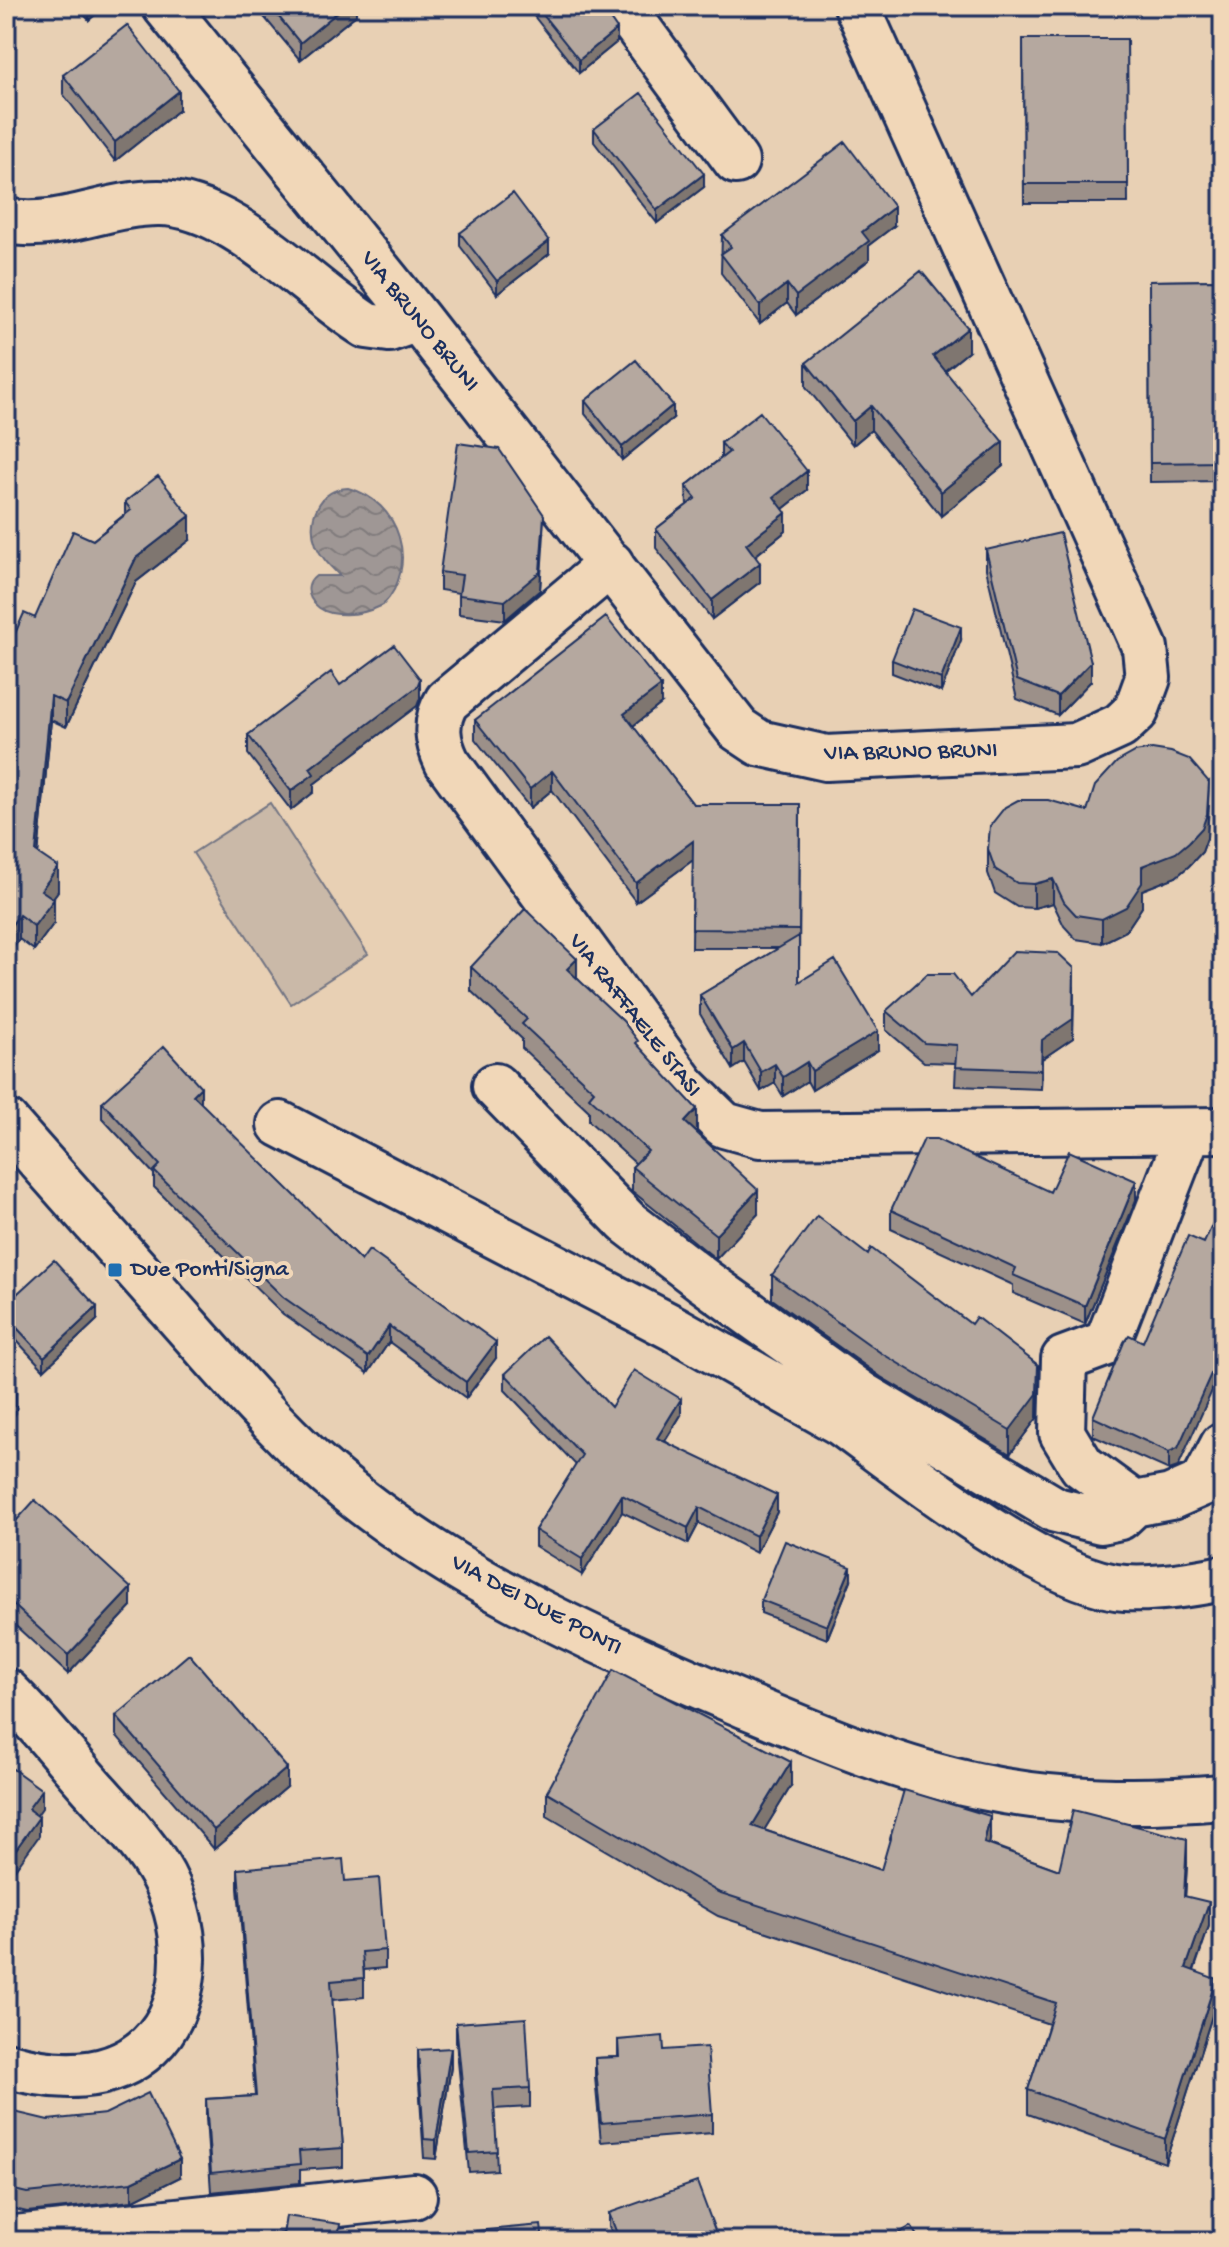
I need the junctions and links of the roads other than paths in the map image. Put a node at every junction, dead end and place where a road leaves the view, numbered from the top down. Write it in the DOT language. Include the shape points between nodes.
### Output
graph roads {
  1 [pos="165,6"];
  2 [pos="622,6"];
  3 [pos="857,6"];
  4 [pos="736,161"];
  5 [pos="6,221"];
  6 [pos="418,319"];
  7 [pos="611,564"];
  8 [pos="495,1086"];
  9 [pos="6,1122"];
  10 [pos="280,1124"];
  11 [pos="1206,1130"];
  12 [pos="853,1409"];
  13 [pos="1223,1445"];
  14 [pos="1134,1504"];
  15 [pos="1223,1578"];
  16 [pos="6,1691"];
  17 [pos="1223,1797"];
  18 [pos="6,2065"];
  19 [pos="414,2196"];
  20 [pos="6,2239"];
  1 -- 6 [label="street, VIA BRUNO BRUNI"];
  2 -- 4 [label="street"];
  3 -- 7 [label="street, VIA BRUNO BRUNI" via="1137,624 1148,661 1144,696 1120,726 1064,748 826,758 782,749 759,743 738,729"];
  5 -- 6 [label="street" via="39,223 148,203 179,204 228,225 367,326 389,329"];
  6 -- 7 [label="street, VIA BRUNO BRUNI"];
  7 -- 11 [label="street, VIA RAFFAELE STASI" via="447,701 438,741 447,762 563,924 684,1086 714,1117 760,1135"];
  8 -- 12 [label="street" via="627,1222"];
  9 -- 17 [label="street, VIA DEI DUE PONTI" via="313,1461 408,1534 498,1589 678,1677 842,1745 934,1776 1067,1800"];
  10 -- 12 [label="street" via="675,1329"];
  11 -- 14 [label="street" via="1107,1343 1064,1359 1062,1433 1082,1466"];
  12 -- 14 [label="street" via="1056,1510 1101,1521 1120,1517"];
  12 -- 15 [label="street" via="945,1498 1025,1550 1091,1580 1125,1588"];
  13 -- 14 [label="street" via="1203,1483 1171,1497"];
  16 -- 18 [label="street" via="157,1866 178,1918 183,1963 171,2020 128,2063 71,2075"];
  19 -- 20 [label="street"];
}
